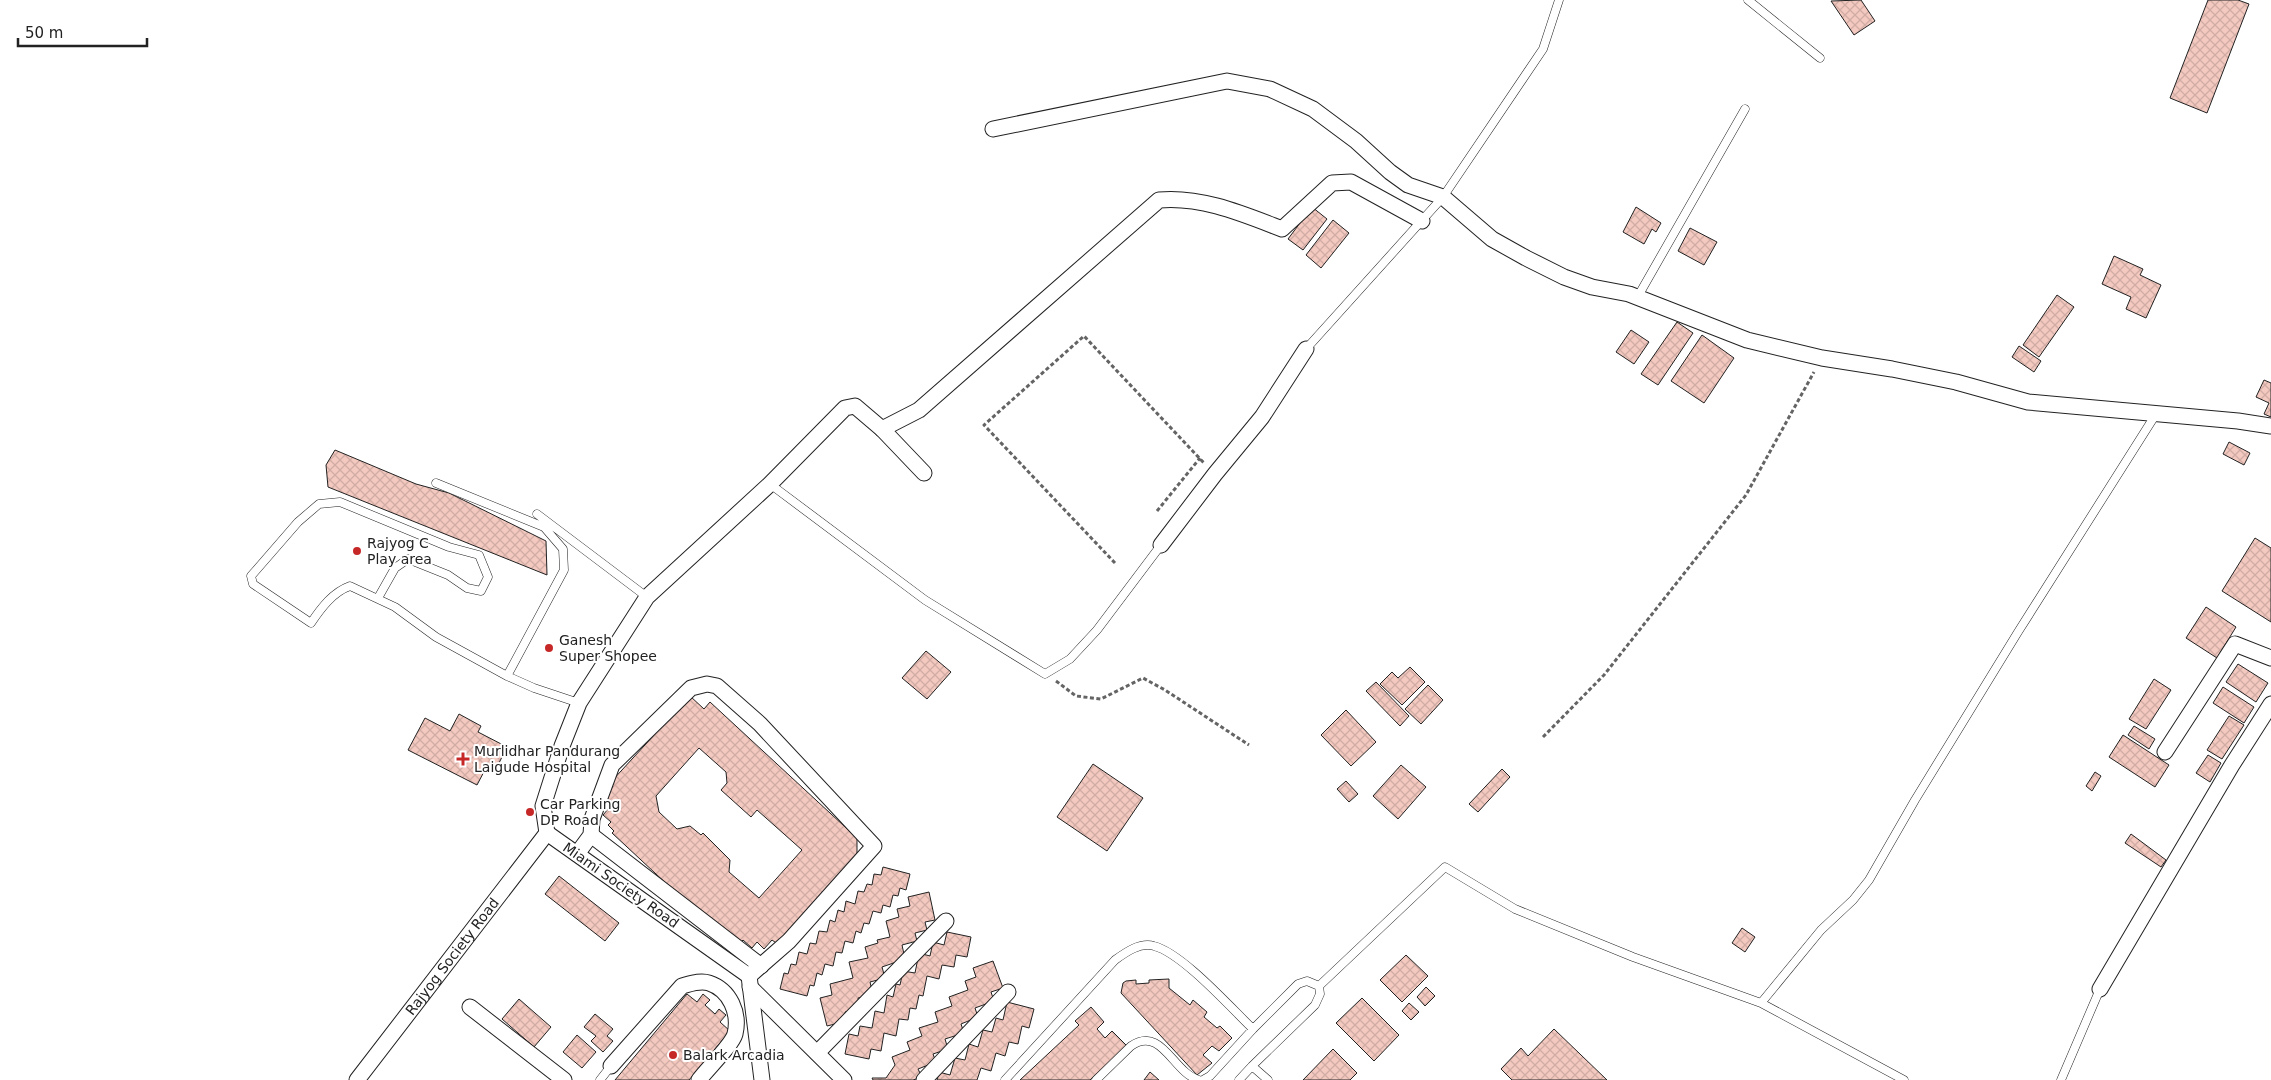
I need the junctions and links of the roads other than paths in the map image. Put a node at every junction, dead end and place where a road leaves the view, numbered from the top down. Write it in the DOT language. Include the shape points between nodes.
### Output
graph roads {
  1 [pos="1559,0"];
  2 [pos="1748,0"];
  3 [pos="1820,58"];
  4 [pos="1745,109"];
  5 [pos="993,129"];
  6 [pos="1444,197"];
  7 [pos="1422,221"];
  8 [pos="1637,298"];
  9 [pos="1306,349"];
  10 [pos="2156,414"];
  11 [pos="2271,426"];
  12 [pos="882,429"];
  13 [pos="924,473"];
  14 [pos="436,483"];
  15 [pos="770,484"];
  16 [pos="537,514"];
  17 [pos="1161,545"];
  18 [pos="647,597"];
  19 [pos="378,598"];
  20 [pos="2271,658"];
  21 [pos="507,676"];
  22 [pos="580,703"];
  23 [pos="2271,704"];
  24 [pos="2165,752"];
  25 [pos="548,833"];
  26 [pos="591,835"];
  27 [pos="577,854"];
  28 [pos="682,905"];
  29 [pos="671,921"];
  30 [pos="946,922"];
  31 [pos="761,966"];
  32 [pos="750,981"];
  33 [pos="1319,986"];
  34 [pos="2100,989"];
  35 [pos="1008,992"];
  36 [pos="1761,1003"];
  37 [pos="470,1007"];
  38 [pos="1253,1029"];
  39 [pos="817,1053"];
  40 [pos="611,1066"];
  41 [pos="1252,1066"];
  42 [pos="357,1080"];
  43 [pos="564,1080"];
  44 [pos="600,1080"];
  45 [pos="699,1080"];
  46 [pos="762,1080"];
  47 [pos="844,1080"];
  48 [pos="924,1080"];
  49 [pos="1005,1080"];
  50 [pos="1096,1080"];
  51 [pos="1199,1080"];
  52 [pos="1203,1080"];
  53 [pos="1238,1080"];
  54 [pos="1268,1080"];
  55 [pos="1904,1080"];
  56 [pos="2061,1080"];
  1 -- 6 [label="lane" via="1543,49"];
  2 -- 3 [label="lane"];
  4 -- 8 [label="lane"];
  5 -- 6 [label="street" via="1227,81 1270,90 1313,109 1408,185"];
  6 -- 7 [label="lane"];
  6 -- 8 [label="street" via="1492,239 1526,258 1564,277"];
  7 -- 9 [label="lane"];
  7 -- 12 [label="street" via="1351,182 1332,183 1282,229 1229,209 1173,198 1159,200 920,410"];
  8 -- 10 [label="street" via="1746,340 1822,358 1947,380 2028,402"];
  9 -- 17 [label="street" via="1262,417"];
  10 -- 11 [label="street"];
  10 -- 36 [label="lane" via="2008,648 1869,880"];
  12 -- 13 [label="street"];
  12 -- 15 [label="street" via="855,406 845,408"];
  14 -- 21 [label="lane" via="544,528 563,549 564,570"];
  15 -- 17 [label="lane" via="925,600 1045,674 1070,660 1097,630"];
  15 -- 18 [label="street"];
  16 -- 18 [label="lane"];
  18 -- 22 [label="street"];
  19 -- 19 [label="lane" via="350,586 330,599 311,623 253,584 251,576 298,522 319,504 340,502 449,547 479,555 488,577 481,591 467,588 448,575 408,559 395,568"];
  19 -- 21 [label="lane" via="436,636"];
  20 -- 24 [label="street" via="2235,644"];
  21 -- 22 [label="lane"];
  22 -- 25 [label="street" via="562,746 544,806"];
  23 -- 34 [label="street"];
  25 -- 27 [label="street, Miami Society Road"];
  25 -- 42 [label="street, Rajyog Society Road"];
  26 -- 27 [label="street"];
  26 -- 28 [label="street"];
  26 -- 31 [label="street" via="592,819 612,765 692,688 707,684 716,686 760,724 874,846 789,942"];
  27 -- 29 [label="street, Miami Society Road"];
  28 -- 29 [label="street"];
  28 -- 31 [label="street"];
  29 -- 32 [label="street, Miami Society Road"];
  30 -- 39 [label="street"];
  31 -- 32 [label="street"];
  32 -- 39 [label="street, Miami Society Road"];
  32 -- 46 [label="street"];
  33 -- 36 [label="lane" via="1445,867 1516,909 1633,957"];
  33 -- 38 [label="lane" via="1307,981 1298,984"];
  33 -- 41 [label="lane" via="1320,994 1315,1005"];
  34 -- 56 [label="lane"];
  35 -- 48 [label="street"];
  36 -- 55 [label="lane"];
  37 -- 43 [label="street"];
  38 -- 49 [label="lane" via="1174,955 1152,945 1140,947 1128,950 1115,960"];
  38 -- 52 [label="lane"];
  39 -- 47 [label="street, Miami Society Road"];
  40 -- 44 [label="lane"];
  40 -- 45 [label="street" via="682,986 694,982 708,983 724,992 737,1016 734,1036"];
  41 -- 53 [label="lane"];
  41 -- 54 [label="lane"];
  50 -- 51 [label="lane" via="1126,1050 1137,1042 1148,1040 1160,1046 1188,1074"];
}
